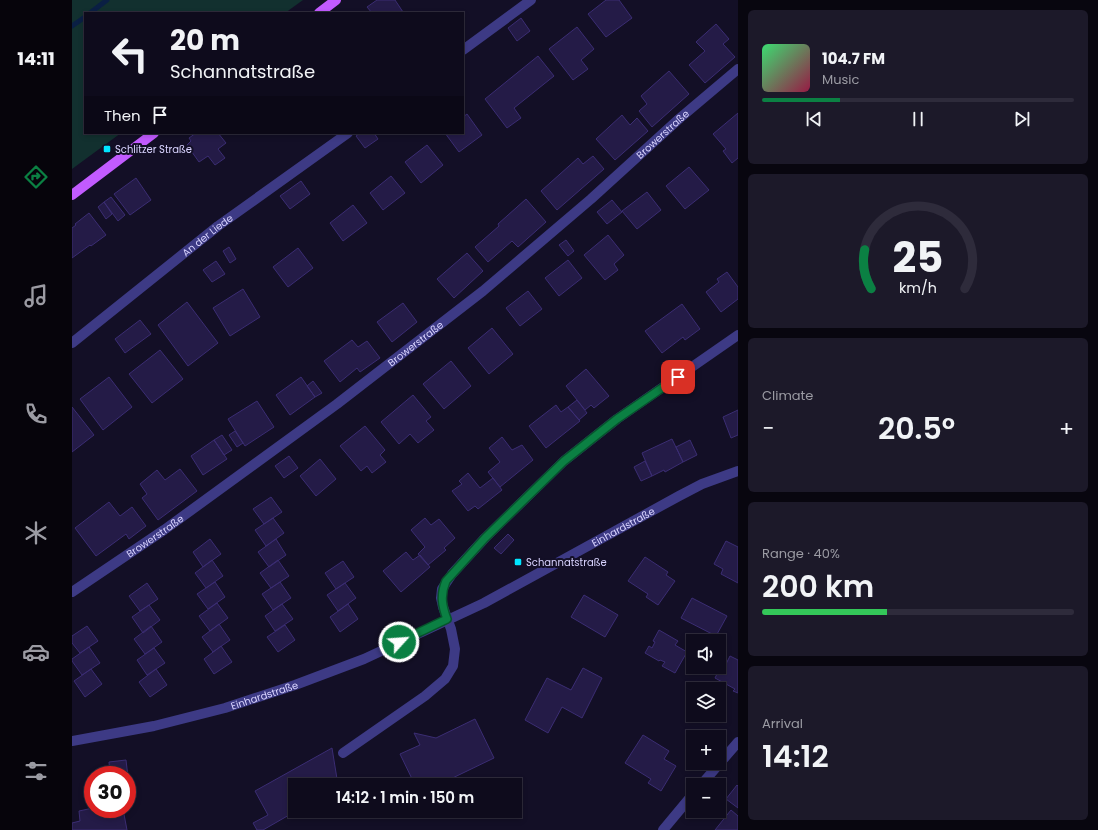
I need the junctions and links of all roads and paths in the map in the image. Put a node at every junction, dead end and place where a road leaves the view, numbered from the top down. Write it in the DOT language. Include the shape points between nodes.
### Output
graph roads {
  1 [pos="336,0"];
  2 [pos="531,0"];
  3 [pos="320,12"];
  4 [pos="464,49"];
  5 [pos="738,69"];
  6 [pos="153,134"];
  7 [pos="347,134"];
  8 [pos="72,195"];
  9 [pos="738,335"];
  10 [pos="72,343"];
  11 [pos="738,471"];
  12 [pos="72,592"];
  13 [pos="447,619"];
  14 [pos="72,741"];
  15 [pos="738,742"];
  16 [pos="343,753"];
  17 [pos="706,778"];
  18 [pos="686,802"];
  19 [pos="663,830"];
  1 -- 3 [label="main road"];
  2 -- 4 [label="street"];
  5 -- 12 [label="street, Browerstraße" via="591,199 477,295 331,409 164,530"];
  6 -- 8 [label="main road"];
  7 -- 10 [label="street, An der Liede" via="218,226"];
  9 -- 13 [label="street" via="617,419 564,461 485,538 446,581 442,589 442,608"];
  11 -- 13 [label="street, Einhardstraße" via="702,484 484,603"];
  13 -- 14 [label="street, Einhardstraße" via="364,659 261,697 190,717"];
  13 -- 16 [label="street" via="455,649 454,666 445,679 425,696"];
  15 -- 17 [label="street"];
  18 -- 19 [label="street"];
}
